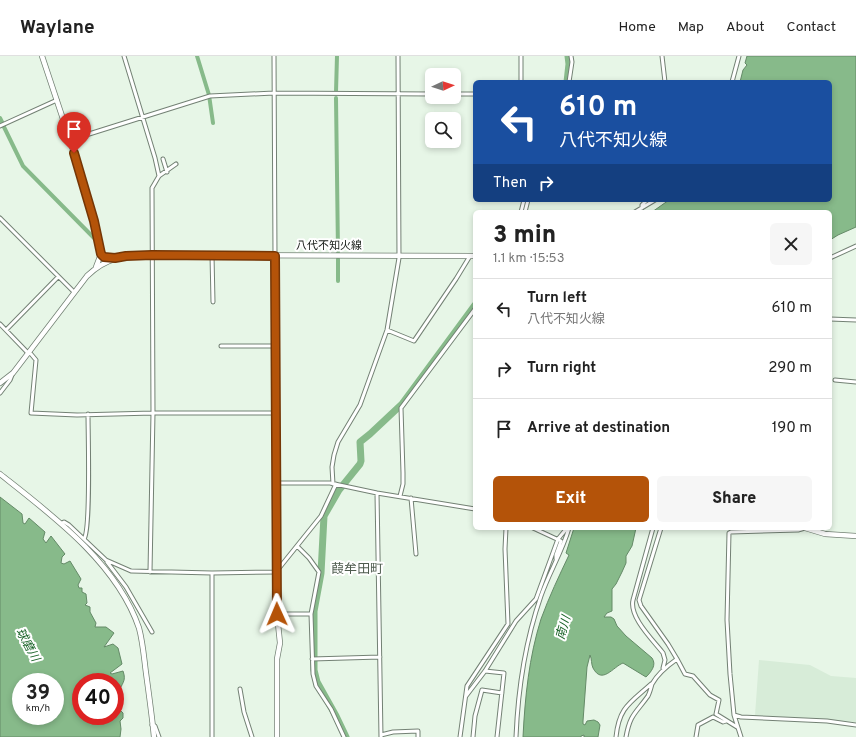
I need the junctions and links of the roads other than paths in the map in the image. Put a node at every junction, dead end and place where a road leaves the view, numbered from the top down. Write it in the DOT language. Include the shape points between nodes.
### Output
graph roads {
  1 [pos="42,56"];
  2 [pos="124,56"];
  3 [pos="274,56"];
  4 [pos="398,56"];
  5 [pos="521,56"];
  6 [pos="570,56"];
  7 [pos="662,56"];
  8 [pos="739,56"];
  9 [pos="521,80"];
  10 [pos="569,80"];
  11 [pos="665,80"];
  12 [pos="733,80"];
  13 [pos="274,94"];
  14 [pos="399,94"];
  15 [pos="425,94"];
  16 [pos="461,94"];
  17 [pos="473,94"];
  18 [pos="57,100"];
  19 [pos="142,117"];
  20 [pos="0,126"];
  21 [pos="70,140"];
  22 [pos="163,160"];
  23 [pos="176,164"];
  24 [pos="167,172"];
  25 [pos="159,176"];
  26 [pos="645,202"];
  27 [pos="652,202"];
  28 [pos="642,208"];
  29 [pos="638,210"];
  30 [pos="0,218"];
  31 [pos="856,246"];
  32 [pos="101,254"];
  33 [pos="152,255"];
  34 [pos="212,255"];
  35 [pos="399,255"];
  36 [pos="275,256"];
  37 [pos="472,256"];
  38 [pos="832,257"];
  39 [pos="115,258"];
  40 [pos="94,269"];
  41 [pos="58,277"];
  42 [pos="74,292"];
  43 [pos="213,302"];
  44 [pos="473,312"];
  45 [pos="832,319"];
  46 [pos="856,320"];
  47 [pos="0,324"];
  48 [pos="6,330"];
  49 [pos="387,330"];
  50 [pos="221,346"];
  51 [pos="276,346"];
  52 [pos="28,353"];
  53 [pos="13,373"];
  54 [pos="835,380"];
  55 [pos="856,382"];
  56 [pos="0,383"];
  57 [pos="0,393"];
  58 [pos="153,413"];
  59 [pos="276,413"];
  60 [pos="88,414"];
  61 [pos="0,474"];
  62 [pos="276,483"];
  63 [pos="336,484"];
  64 [pos="377,493"];
  65 [pos="400,496"];
  66 [pos="411,498"];
  67 [pos="473,509"];
  68 [pos="62,523"];
  69 [pos="506,530"];
  70 [pos="538,530"];
  71 [pos="566,530"];
  72 [pos="567,530"];
  73 [pos="652,530"];
  74 [pos="660,530"];
  75 [pos="798,530"];
  76 [pos="812,530"];
  77 [pos="729,533"];
  78 [pos="856,536"];
  79 [pos="84,539"];
  80 [pos="558,539"];
  81 [pos="297,546"];
  82 [pos="416,554"];
  83 [pos="106,560"];
  84 [pos="556,561"];
  85 [pos="150,572"];
  86 [pos="276,572"];
  87 [pos="212,573"];
  88 [pos="277,614"];
  89 [pos="311,614"];
  90 [pos="152,632"];
  91 [pos="380,657"];
  92 [pos="312,659"];
  93 [pos="677,660"];
  94 [pos="662,670"];
  95 [pos="485,671"];
  96 [pos="653,683"];
  97 [pos="240,689"];
  98 [pos="502,693"];
  99 [pos="465,697"];
  100 [pos="734,715"];
  101 [pos="726,721"];
  102 [pos="152,725"];
  103 [pos="856,725"];
  104 [pos="737,727"];
  105 [pos="395,732"];
  106 [pos="406,732"];
  107 [pos="382,736"];
  108 [pos="154,737"];
  109 [pos="159,737"];
  110 [pos="212,737"];
  111 [pos="252,737"];
  112 [pos="277,737"];
  113 [pos="344,737"];
  114 [pos="396,737"];
  115 [pos="406,737"];
  116 [pos="418,737"];
  117 [pos="460,737"];
  118 [pos="473,737"];
  119 [pos="497,737"];
  120 [pos="516,737"];
  121 [pos="616,737"];
  122 [pos="626,737"];
  123 [pos="696,737"];
  124 [pos="741,737"];
  1 -- 18 [label="street"];
  2 -- 19 [label="street"];
  3 -- 13 [label="street"];
  4 -- 14 [label="street"];
  5 -- 9 [label="street"];
  6 -- 10 [label="street" via="572,62"];
  7 -- 11 [label="street"];
  8 -- 12 [label="street"];
  13 -- 14 [label="street"];
  13 -- 19 [label="street" via="210,96"];
  13 -- 36 [label="street"];
  14 -- 15 [label="street"];
  14 -- 35 [label="street"];
  16 -- 17 [label="street"];
  18 -- 20 [label="street"];
  18 -- 21 [label="street"];
  19 -- 21 [label="street"];
  19 -- 25 [label="street"];
  21 -- 32 [label="street"];
  22 -- 24 [label="street"];
  23 -- 24 [label="street"];
  24 -- 25 [label="street"];
  25 -- 33 [label="street" via="152,188"];
  26 -- 28 [label="street"];
  27 -- 28 [label="street"];
  28 -- 29 [label="street"];
  30 -- 41 [label="street"];
  31 -- 38 [label="street"];
  32 -- 39 [label="street" via="104,257"];
  32 -- 40 [label="street"];
  33 -- 34 [label="street, 八代不知火線"];
  33 -- 39 [label="street, 八代不知火線"];
  33 -- 58 [label="street"];
  34 -- 36 [label="street, 八代不知火線"];
  34 -- 43 [label="street"];
  35 -- 36 [label="street, 八代不知火線"];
  35 -- 37 [label="street, 八代不知火線"];
  35 -- 49 [label="street"];
  36 -- 51 [label="street"];
  37 -- 49 [label="street" via="414,341"];
  39 -- 40 [label="street, 八代不知火線"];
  40 -- 42 [label="street, 八代不知火線"];
  41 -- 42 [label="street"];
  41 -- 48 [label="street"];
  42 -- 52 [label="street, 八代不知火線"];
  44 -- 65 [label="street" via="401,408 403,484"];
  45 -- 46 [label="street"];
  47 -- 48 [label="street"];
  48 -- 52 [label="street"];
  49 -- 63 [label="street" via="360,405 338,442 332,467"];
  50 -- 51 [label="street"];
  51 -- 59 [label="street"];
  52 -- 53 [label="street, 八代不知火線"];
  52 -- 60 [label="street" via="36,360 31,413"];
  53 -- 56 [label="street, 八代不知火線"];
  53 -- 57 [label="street"];
  54 -- 55 [label="street"];
  58 -- 59 [label="street"];
  58 -- 60 [label="street"];
  58 -- 85 [label="street"];
  59 -- 62 [label="street"];
  60 -- 79 [label="street" via="88,514 87,533"];
  61 -- 68 [label="street"];
  62 -- 63 [label="street"];
  62 -- 86 [label="street"];
  63 -- 64 [label="street"];
  63 -- 81 [label="street" via="321,516"];
  64 -- 65 [label="street"];
  64 -- 91 [label="street"];
  65 -- 66 [label="street"];
  66 -- 67 [label="street"];
  66 -- 82 [label="street"];
  68 -- 79 [label="street" via="69,525"];
  68 -- 102 [label="street" via="103,568 130,607 139,629 143,650"];
  69 -- 99 [label="street" via="508,624 467,686"];
  70 -- 80 [label="street"];
  71 -- 80 [label="street"];
  72 -- 84 [label="street"];
  73 -- 94 [label="street" via="632,609 663,653 665,660"];
  74 -- 93 [label="street" via="639,600"];
  75 -- 77 [label="street"];
  76 -- 78 [label="street" via="825,534"];
  77 -- 100 [label="street" via="727,641"];
  79 -- 83 [label="street"];
  80 -- 84 [label="street" via="561,540"];
  80 -- 95 [label="street" via="536,599 516,621"];
  81 -- 86 [label="street"];
  81 -- 89 [label="street" via="319,572"];
  83 -- 85 [label="street" via="131,571"];
  83 -- 90 [label="street" via="126,587"];
  84 -- 120 [label="street" via="544,586 532,626 519,686"];
  85 -- 87 [label="street"];
  86 -- 87 [label="street"];
  86 -- 88 [label="street"];
  87 -- 110 [label="street"];
  88 -- 89 [label="street"];
  88 -- 112 [label="street" via="280,643"];
  89 -- 92 [label="street"];
  91 -- 92 [label="street"];
  91 -- 107 [label="street"];
  92 -- 113 [label="street" via="314,682"];
  93 -- 94 [label="street"];
  93 -- 101 [label="street" via="686,674 693,676 710,695 719,700 716,714"];
  94 -- 96 [label="street"];
  95 -- 98 [label="street" via="504,673"];
  95 -- 99 [label="street"];
  96 -- 121 [label="street" via="622,712"];
  96 -- 122 [label="street" via="649,694 628,724"];
  97 -- 111 [label="street"];
  98 -- 118 [label="street" via="482,690"];
  98 -- 119 [label="street"];
  99 -- 117 [label="street"];
  100 -- 103 [label="street"];
  100 -- 104 [label="street"];
  101 -- 104 [label="street"];
  101 -- 123 [label="street" via="713,717 706,720 698,725"];
  102 -- 108 [label="street"];
  102 -- 109 [label="street" via="155,726"];
  104 -- 124 [label="street"];
  105 -- 106 [label="street"];
  105 -- 107 [label="street"];
  105 -- 114 [label="street"];
  106 -- 115 [label="street"];
  106 -- 116 [label="street" via="418,731"];
}
